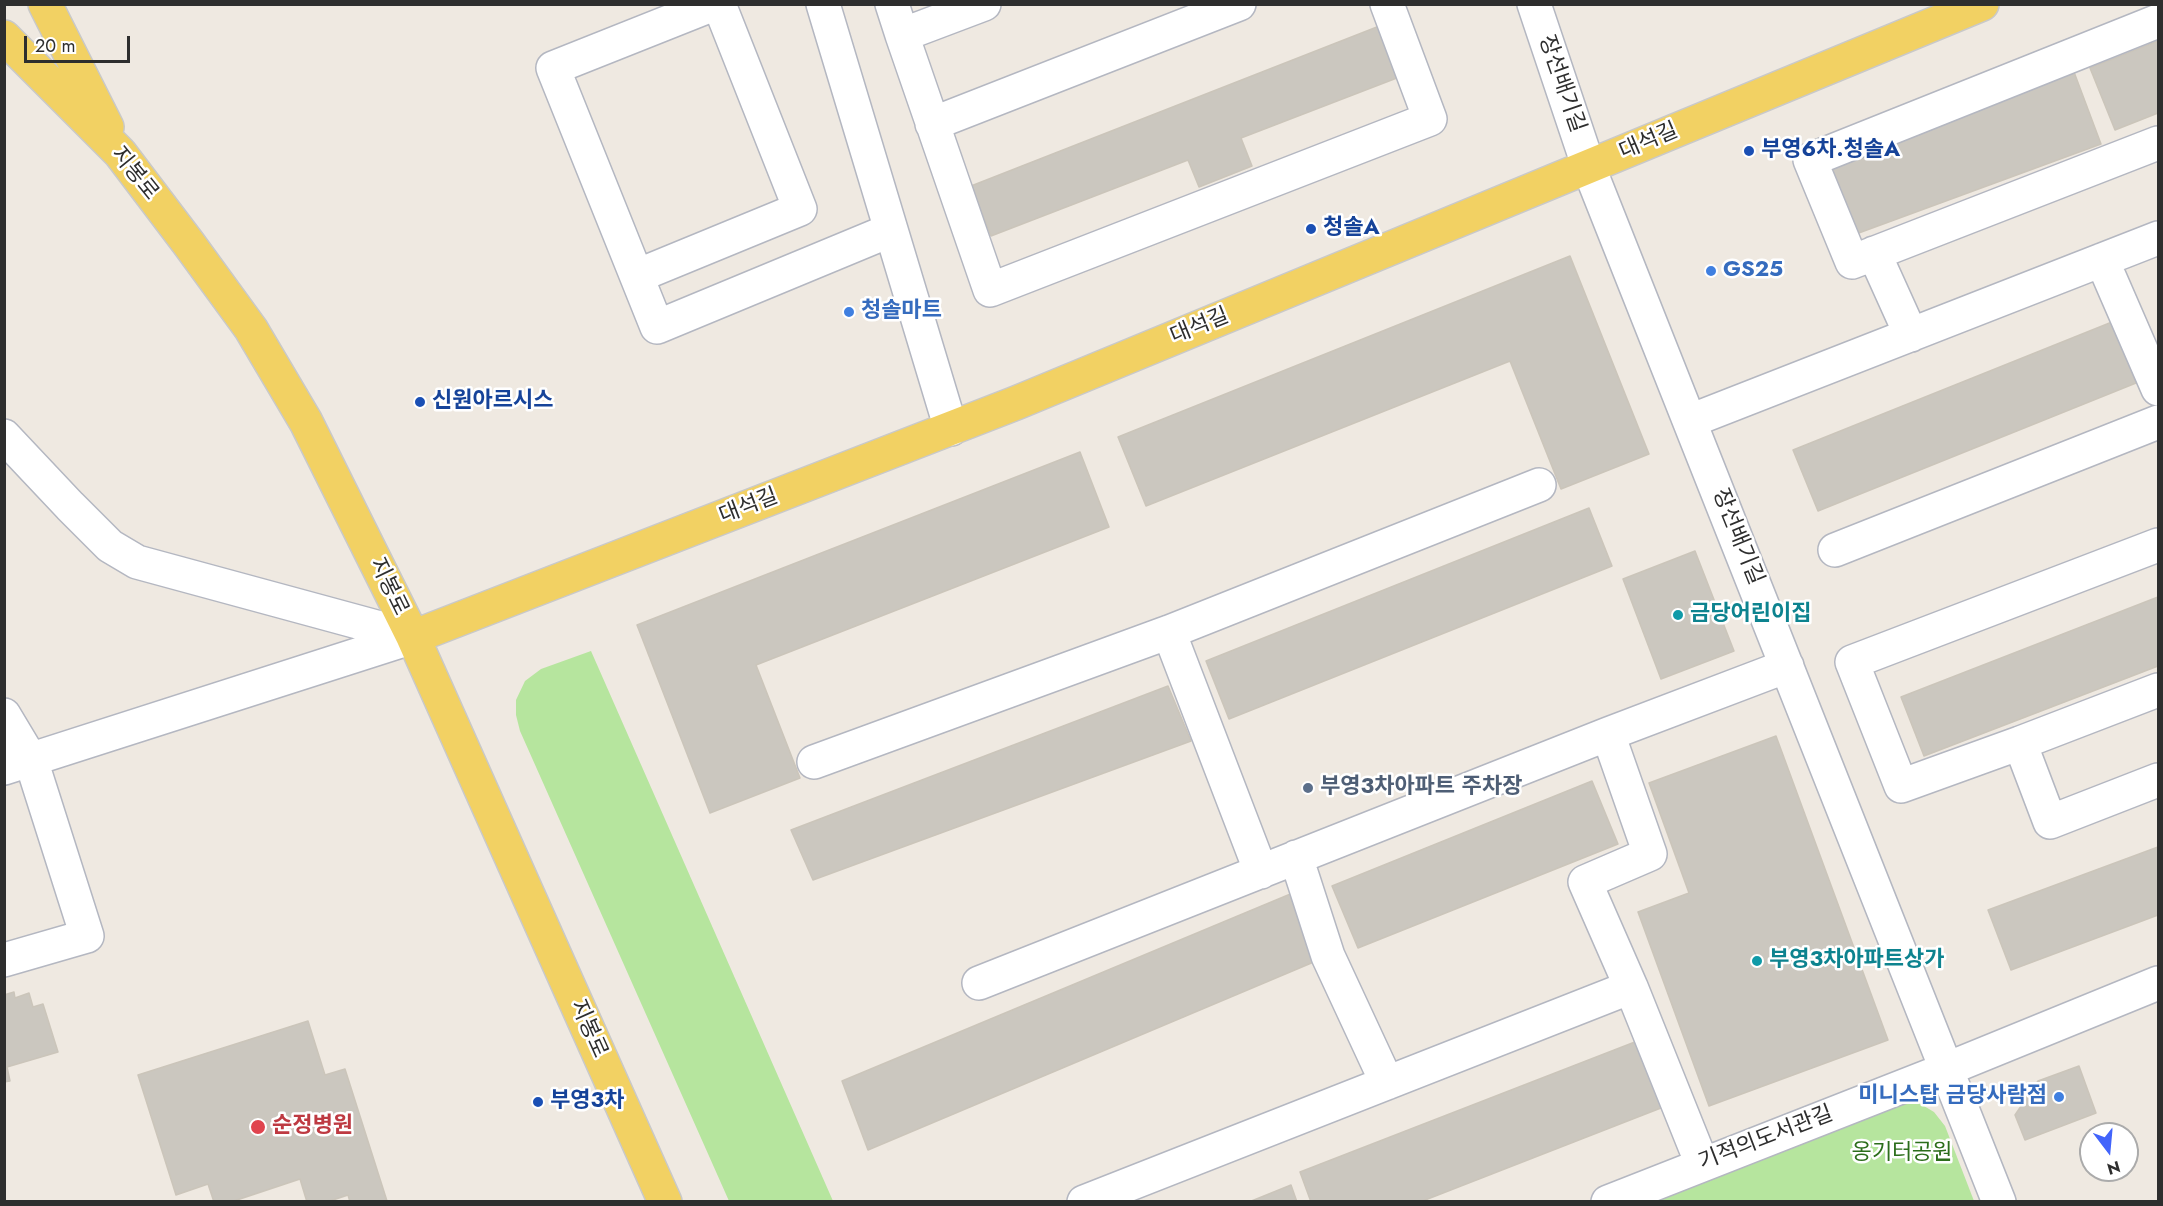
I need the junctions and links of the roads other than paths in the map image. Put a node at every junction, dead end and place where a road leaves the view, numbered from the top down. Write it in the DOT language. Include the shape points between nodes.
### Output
graph roads {
  1 [pos="45,4"];
  2 [pos="714,4"];
  3 [pos="719,4"];
  4 [pos="823,4"];
  5 [pos="892,4"];
  6 [pos="984,4"];
  7 [pos="1239,4"];
  8 [pos="1387,4"];
  9 [pos="1534,4"];
  10 [pos="1982,4"];
  11 [pos="2158,21"];
  12 [pos="902,35"];
  13 [pos="4,38"];
  14 [pos="933,124"];
  15 [pos="2158,143"];
  16 [pos="120,153"];
  17 [pos="1589,168"];
  18 [pos="891,230"];
  19 [pos="2158,238"];
  20 [pos="1874,253"];
  21 [pos="2102,260"];
  22 [pos="636,276"];
  23 [pos="1911,335"];
  24 [pos="2158,389"];
  25 [pos="1690,421"];
  26 [pos="2158,422"];
  27 [pos="951,429"];
  28 [pos="4,436"];
  29 [pos="1539,485"];
  30 [pos="2158,545"];
  31 [pos="1835,550"];
  32 [pos="1169,632"];
  33 [pos="413,638"];
  34 [pos="1787,666"];
  35 [pos="2158,690"];
  36 [pos="4,714"];
  37 [pos="1608,734"];
  38 [pos="2020,743"];
  39 [pos="814,762"];
  40 [pos="18,764"];
  41 [pos="2158,780"];
  42 [pos="1296,857"];
  43 [pos="1261,872"];
  44 [pos="4,960"];
  45 [pos="979,983"];
  46 [pos="2158,983"];
  47 [pos="1630,987"];
  48 [pos="1947,1069"];
  49 [pos="1388,1083"];
  50 [pos="1702,1164"];
  51 [pos="665,1202"];
  52 [pos="1084,1202"];
  53 [pos="1608,1202"];
  54 [pos="1999,1202"];
  1 -- 16 [label="main road"];
  2 -- 22 [label="street" via="553,68"];
  3 -- 22 [label="street" via="800,209"];
  4 -- 18 [label="street"];
  5 -- 12 [label="street"];
  6 -- 12 [label="street"];
  7 -- 14 [label="street"];
  8 -- 14 [label="street" via="1430,119 990,290"];
  9 -- 17 [label="street, 장선배기길"];
  10 -- 17 [label="main road, 대석길"];
  11 -- 20 [label="street" via="1810,160 1852,262"];
  12 -- 14 [label="street"];
  13 -- 16 [label="main road, 지봉로"];
  15 -- 20 [label="street"];
  16 -- 33 [label="main road, 지봉로" via="251,329 306,423"];
  17 -- 25 [label="street, 장선배기길"];
  17 -- 27 [label="main road, 대석길"];
  18 -- 22 [label="street" via="657,327"];
  18 -- 27 [label="street"];
  19 -- 21 [label="street"];
  20 -- 23 [label="street"];
  21 -- 23 [label="street"];
  21 -- 24 [label="street"];
  23 -- 25 [label="street"];
  25 -- 34 [label="street, 장선배기길"];
  26 -- 31 [label="street"];
  27 -- 33 [label="main road, 대석길"];
  28 -- 33 [label="street" via="110,546 137,562"];
  29 -- 32 [label="street"];
  30 -- 38 [label="street" via="1852,662 1901,786"];
  32 -- 39 [label="street"];
  32 -- 43 [label="street"];
  33 -- 40 [label="street"];
  33 -- 51 [label="main road, 지봉로"];
  34 -- 37 [label="street"];
  34 -- 48 [label="street, 장선배기길"];
  35 -- 38 [label="street"];
  36 -- 40 [label="street"];
  37 -- 42 [label="street"];
  37 -- 47 [label="street" via="1650,854 1585,882"];
  38 -- 41 [label="street" via="2050,822"];
  40 -- 44 [label="street" via="87,936"];
  42 -- 43 [label="street"];
  42 -- 49 [label="street" via="1328,956"];
  43 -- 45 [label="street"];
  46 -- 48 [label="street, 기적의도서관길"];
  47 -- 49 [label="street"];
  47 -- 50 [label="street"];
  48 -- 50 [label="street, 기적의도서관길"];
  48 -- 54 [label="street, 장선배기길"];
  49 -- 52 [label="street"];
  50 -- 53 [label="street, 기적의도서관길"];
}
